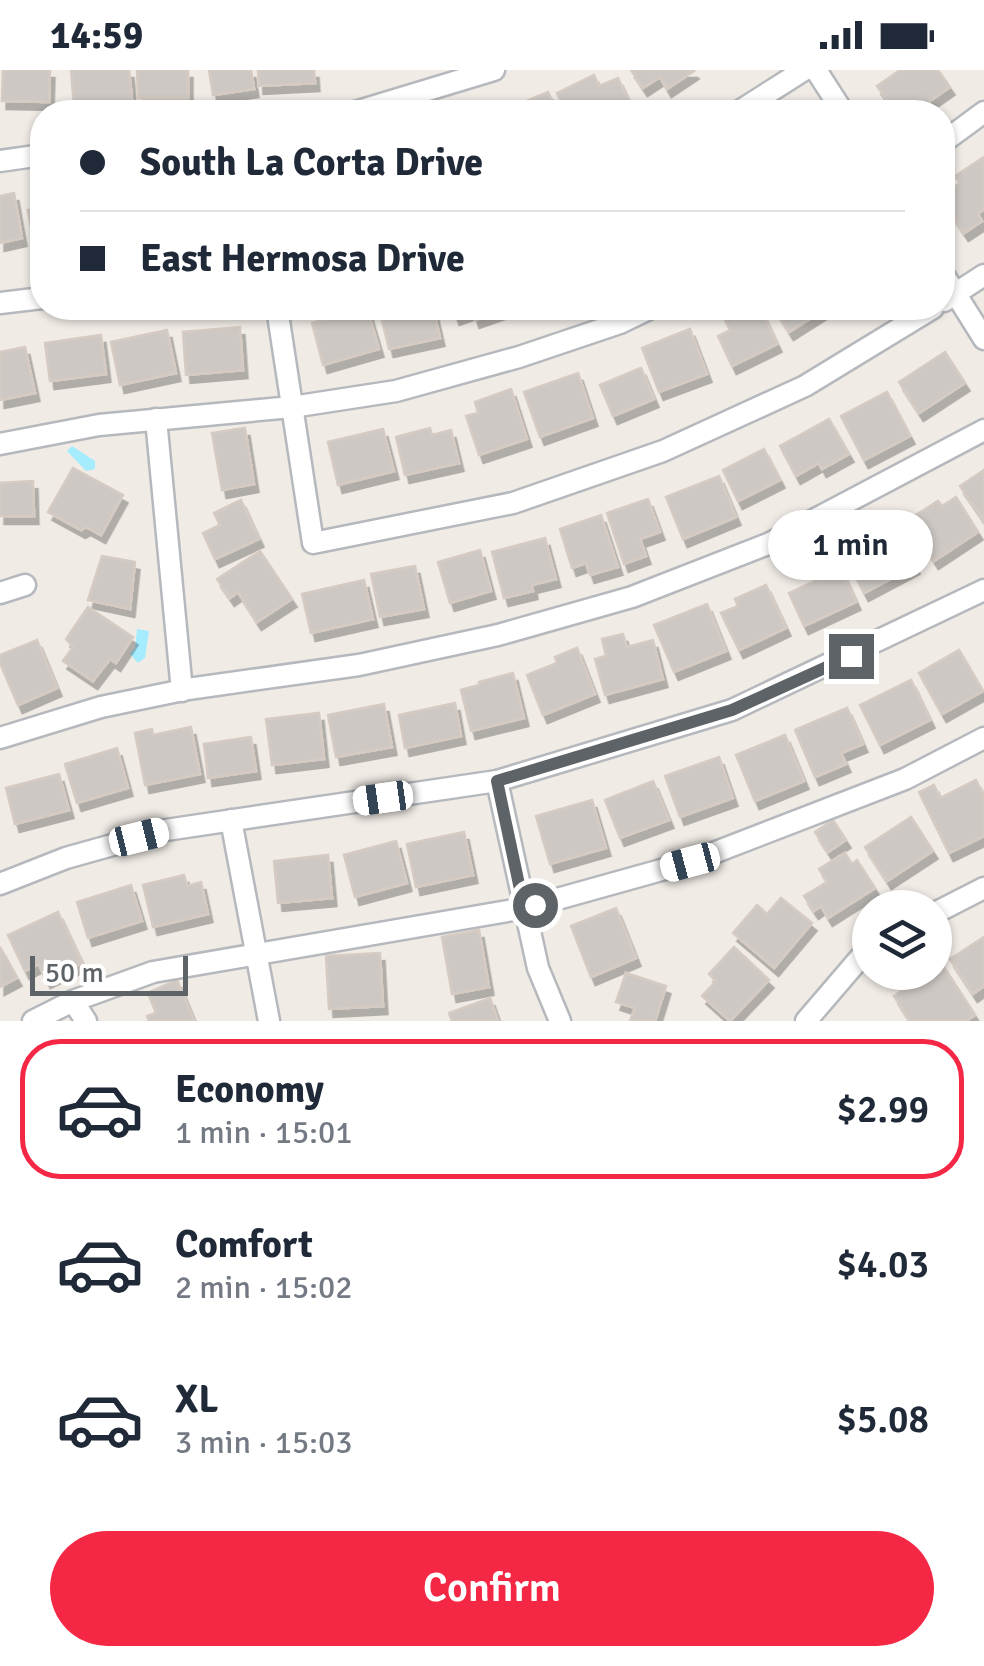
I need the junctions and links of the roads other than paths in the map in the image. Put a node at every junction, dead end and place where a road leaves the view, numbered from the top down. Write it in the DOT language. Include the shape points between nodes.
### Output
graph roads {
  1 [pos="494,70"];
  2 [pos="804,70"];
  3 [pos="816,70"];
  4 [pos="395,100"];
  5 [pos="757,100"];
  6 [pos="835,100"];
  7 [pos="984,112"];
  8 [pos="955,133"];
  9 [pos="30,156"];
  10 [pos="0,160"];
  11 [pos="984,275"];
  12 [pos="955,294"];
  13 [pos="30,299"];
  14 [pos="0,303"];
  15 [pos="955,305"];
  16 [pos="279,320"];
  17 [pos="626,320"];
  18 [pos="913,320"];
  19 [pos="984,338"];
  20 [pos="292,406"];
  21 [pos="156,419"];
  22 [pos="984,430"];
  23 [pos="0,444"];
  24 [pos="25,585"];
  25 [pos="984,590"];
  26 [pos="0,593"];
  27 [pos="182,690"];
  28 [pos="0,738"];
  29 [pos="984,738"];
  30 [pos="497,781"];
  31 [pos="231,820"];
  32 [pos="0,884"];
  33 [pos="984,888"];
  34 [pos="952,904"];
  35 [pos="524,908"];
  36 [pos="258,954"];
  37 [pos="852,967"];
  38 [pos="73,1001"];
  39 [pos="33,1021"];
  40 [pos="86,1021"];
  41 [pos="269,1021"];
  42 [pos="560,1021"];
  43 [pos="806,1021"];
  1 -- 4 [label="street"];
  2 -- 5 [label="street"];
  3 -- 6 [label="street"];
  7 -- 8 [label="street"];
  9 -- 10 [label="street"];
  11 -- 12 [label="street"];
  13 -- 14 [label="street"];
  15 -- 19 [label="street"];
  16 -- 20 [label="street"];
  17 -- 20 [label="street" via="396,390"];
  18 -- 20 [label="street" via="805,386 664,451 513,504 313,543"];
  20 -- 21 [label="street"];
  21 -- 23 [label="street"];
  21 -- 27 [label="street"];
  22 -- 27 [label="street" via="768,544 632,597 359,665"];
  24 -- 26 [label="street"];
  25 -- 30 [label="street" via="732,710"];
  27 -- 28 [label="street"];
  29 -- 35 [label="street" via="906,779 690,862"];
  30 -- 31 [label="street"];
  30 -- 35 [label="street"];
  31 -- 32 [label="street" via="112,844"];
  31 -- 36 [label="street"];
  33 -- 34 [label="street"];
  35 -- 36 [label="street"];
  35 -- 42 [label="street"];
  36 -- 38 [label="street" via="153,972"];
  36 -- 41 [label="street"];
  37 -- 43 [label="street"];
  38 -- 39 [label="street"];
  38 -- 40 [label="street"];
}
